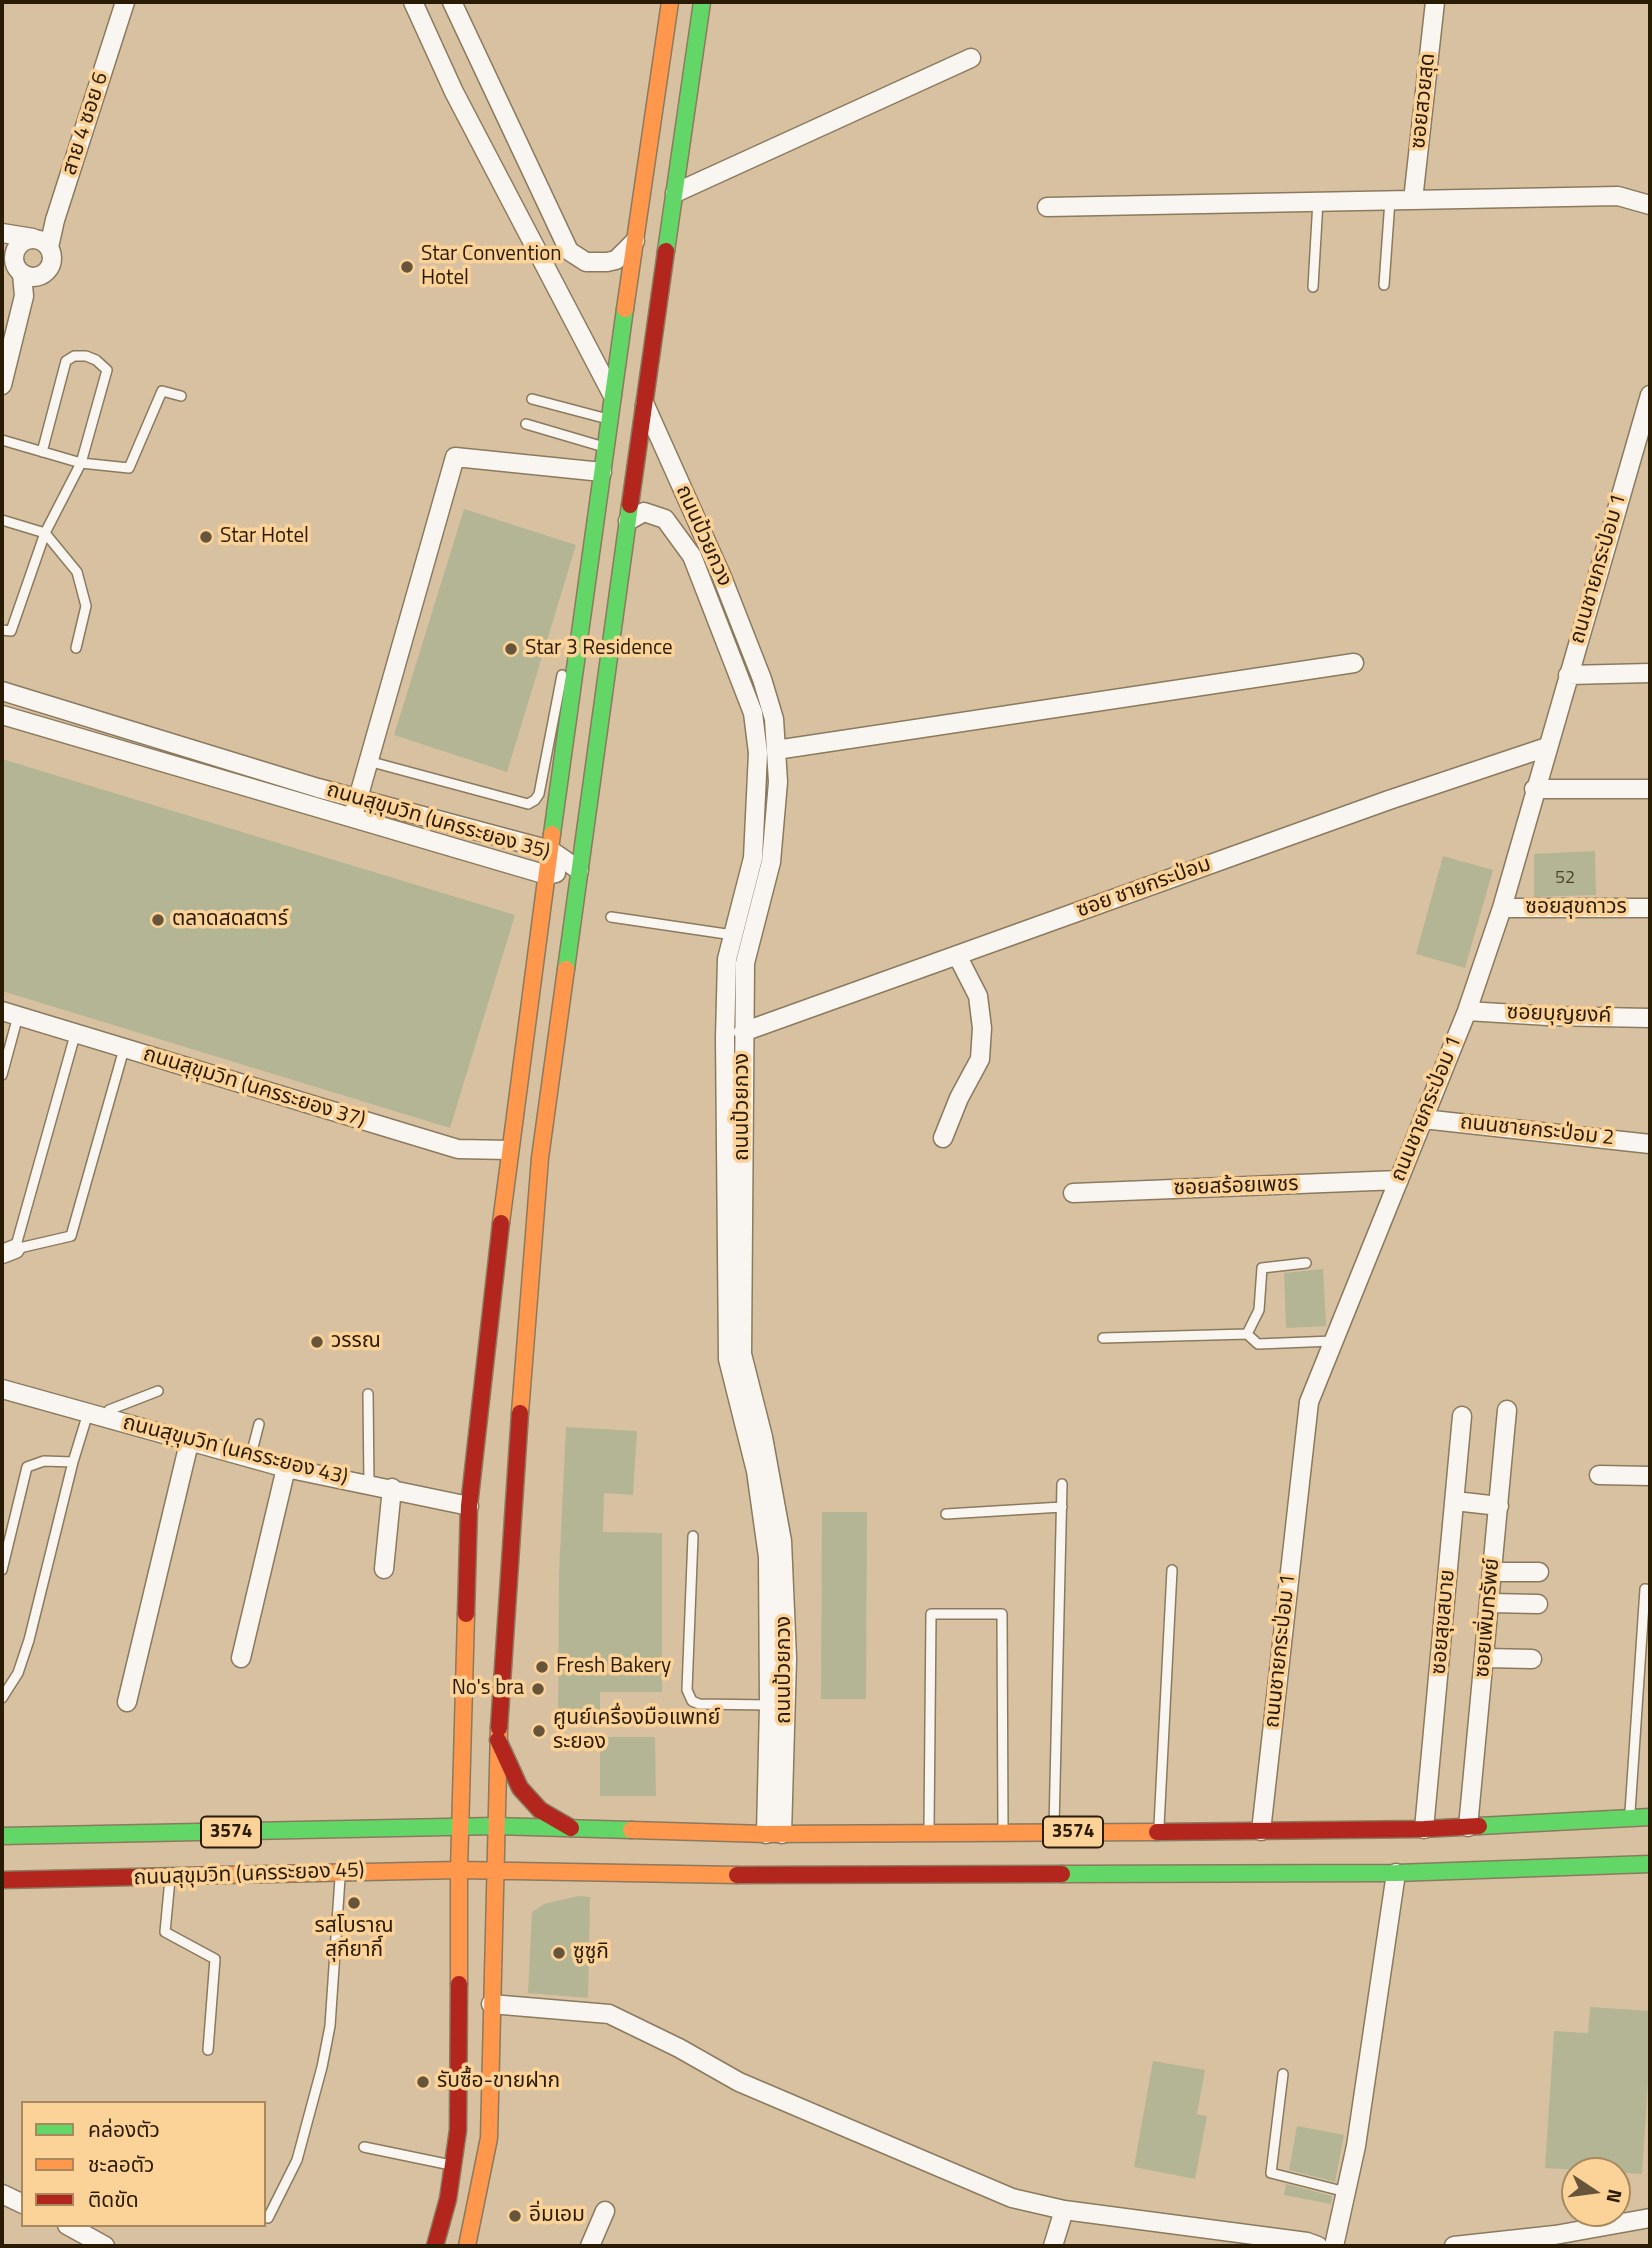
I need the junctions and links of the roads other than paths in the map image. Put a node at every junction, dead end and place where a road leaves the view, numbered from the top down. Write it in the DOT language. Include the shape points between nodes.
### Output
graph roads {
  1 [pos="125,2"];
  2 [pos="412,2"];
  3 [pos="452,2"];
  4 [pos="670,2"];
  5 [pos="702,2"];
  6 [pos="1435,2"];
  7 [pos="971,58"];
  8 [pos="675,193"];
  9 [pos="1390,200"];
  10 [pos="1413,200"];
  11 [pos="1318,201"];
  12 [pos="1650,205"];
  13 [pos="1047,207"];
  14 [pos="2,233"];
  15 [pos="636,241"];
  16 [pos="41,243"];
  17 [pos="13,266"];
  18 [pos="1384,285"];
  19 [pos="1313,287"];
  20 [pos="2,385"];
  21 [pos="612,394"];
  22 [pos="181,396"];
  23 [pos="1650,396"];
  24 [pos="532,398"];
  25 [pos="645,405"];
  26 [pos="609,420"];
  27 [pos="1646,423"];
  28 [pos="526,424"];
  29 [pos="2,440"];
  30 [pos="605,447"];
  31 [pos="42,452"];
  32 [pos="81,463"];
  33 [pos="602,472"];
  34 [pos="2,520"];
  35 [pos="628,521"];
  36 [pos="45,533"];
  37 [pos="677,536"];
  38 [pos="707,544"];
  39 [pos="2,629"];
  40 [pos="76,648"];
  41 [pos="576,662"];
  42 [pos="1354,663"];
  43 [pos="1650,673"];
  44 [pos="1568,675"];
  45 [pos="2,691"];
  46 [pos="2,715"];
  47 [pos="1547,747"];
  48 [pos="776,750"];
  49 [pos="368,761"];
  50 [pos="1534,789"];
  51 [pos="1650,789"];
  52 [pos="358,799"];
  53 [pos="352,818"];
  54 [pos="550,850"];
  55 [pos="579,870"];
  56 [pos="547,875"];
  57 [pos="1502,908"];
  58 [pos="1650,908"];
  59 [pos="611,917"];
  60 [pos="733,935"];
  61 [pos="957,955"];
  62 [pos="1467,1011"];
  63 [pos="10,1014"];
  64 [pos="1650,1018"];
  65 [pos="743,1032"];
  66 [pos="75,1035"];
  67 [pos="124,1049"];
  68 [pos="2,1075"];
  69 [pos="1423,1119"];
  70 [pos="943,1138"];
  71 [pos="1650,1144"];
  72 [pos="509,1150"];
  73 [pos="1399,1180"];
  74 [pos="1073,1193"];
  75 [pos="9,1251"];
  76 [pos="1306,1263"];
  77 [pos="1247,1335"];
  78 [pos="1103,1338"];
  79 [pos="1333,1342"];
  80 [pos="2,1389"];
  81 [pos="158,1391"];
  82 [pos="368,1394"];
  83 [pos="1507,1410"];
  84 [pos="96,1416"];
  85 [pos="1462,1416"];
  86 [pos="259,1424"];
  87 [pos="189,1443"];
  88 [pos="250,1459"];
  89 [pos="74,1462"];
  90 [pos="286,1468"];
  91 [pos="1599,1475"];
  92 [pos="1650,1476"];
  93 [pos="1062,1484"];
  94 [pos="369,1485"];
  95 [pos="392,1488"];
  96 [pos="1455,1501"];
  97 [pos="469,1506"];
  98 [pos="1499,1506"];
  99 [pos="1062,1507"];
  100 [pos="946,1514"];
  101 [pos="693,1536"];
  102 [pos="384,1569"];
  103 [pos="2,1570"];
  104 [pos="1172,1570"];
  105 [pos="1493,1572"];
  106 [pos="1539,1572"];
  107 [pos="1650,1590"];
  108 [pos="1490,1603"];
  109 [pos="1538,1604"];
  110 [pos="241,1658"];
  111 [pos="1485,1658"];
  112 [pos="1532,1659"];
  113 [pos="2,1698"];
  114 [pos="127,1702"];
  115 [pos="769,1705"];
  116 [pos="498,1740"];
  117 [pos="1650,1817"];
  118 [pos="1630,1818"];
  119 [pos="460,1826"];
  120 [pos="495,1826"];
  121 [pos="1468,1826"];
  122 [pos="571,1828"];
  123 [pos="1424,1829"];
  124 [pos="1261,1831"];
  125 [pos="1054,1832"];
  126 [pos="1158,1832"];
  127 [pos="929,1833"];
  128 [pos="1003,1833"];
  129 [pos="774,1834"];
  130 [pos="2,1836"];
  131 [pos="1650,1864"];
  132 [pos="459,1870"];
  133 [pos="497,1870"];
  134 [pos="341,1872"];
  135 [pos="1396,1873"];
  136 [pos="170,1878"];
  137 [pos="2,1880"];
  138 [pos="491,2004"];
  139 [pos="208,2050"];
  140 [pos="1283,2074"];
  141 [pos="364,2147"];
  142 [pos="453,2165"];
  143 [pos="1346,2192"];
  144 [pos="2,2194"];
  145 [pos="21,2203"];
  146 [pos="1063,2210"];
  147 [pos="605,2211"];
  148 [pos="268,2218"];
  149 [pos="1650,2218"];
  150 [pos="71,2227"];
  151 [pos="1310,2245"];
  152 [pos="105,2246"];
  153 [pos="435,2246"];
  154 [pos="467,2246"];
  155 [pos="590,2246"];
  156 [pos="1053,2246"];
  157 [pos="1334,2246"];
  158 [pos="1454,2246"];
  1 -- 16 [label="street, สาย 4 ซอย 6" via="55,220"];
  2 -- 21 [label="street"];
  3 -- 15 [label="street" via="569,251 586,262 607,262 616,260"];
  4 -- 15 [label="street"];
  5 -- 8 [label="street"];
  6 -- 10 [label="street, ซอยสวยสุด"];
  7 -- 8 [label="street"];
  8 -- 25 [label="street"];
  9 -- 10 [label="street"];
  9 -- 11 [label="street"];
  9 -- 18 [label="lane"];
  10 -- 12 [label="street" via="1618,196"];
  11 -- 13 [label="street"];
  11 -- 19 [label="lane"];
  14 -- 16 [label="street"];
  15 -- 21 [label="street"];
  16 -- 17 [label="street" via="26,239 15,250"];
  16 -- 17 [label="street" via="52,260 48,269 36,276"];
  17 -- 20 [label="street" via="24,296"];
  21 -- 26 [label="street"];
  22 -- 32 [label="lane" via="162,391 129,468"];
  23 -- 27 [label="street, ถนนชายกระป่อม 1"];
  24 -- 26 [label="lane"];
  25 -- 35 [label="street"];
  25 -- 38 [label="street, ถนนป้วยกวง"];
  26 -- 30 [label="street"];
  27 -- 44 [label="street, ถนนชายกระป่อม 1"];
  28 -- 30 [label="lane"];
  29 -- 31 [label="lane"];
  30 -- 33 [label="street"];
  31 -- 32 [label="lane"];
  31 -- 32 [label="lane" via="66,361 86,356 107,370"];
  32 -- 36 [label="lane"];
  33 -- 41 [label="street"];
  33 -- 49 [label="street" via="455,457"];
  34 -- 36 [label="lane"];
  35 -- 37 [label="street, ถนนป้วยกวง" via="644,512 654,514 665,519"];
  35 -- 55 [label="street"];
  36 -- 39 [label="lane" via="11,631"];
  36 -- 40 [label="lane" via="77,572 80,583 86,606"];
  37 -- 38 [label="street" via="687,532"];
  37 -- 60 [label="street, ถนนป้วยกวง" via="702,578 753,713 758,753 753,858"];
  38 -- 48 [label="street, ถนนป้วยกวง" via="762,679 774,719"];
  41 -- 49 [label="lane" via="568,662 560,680 539,794 528,804"];
  41 -- 54 [label="street"];
  42 -- 48 [label="street"];
  43 -- 44 [label="street"];
  44 -- 47 [label="street, ถนนชายกระป่อม 1"];
  45 -- 52 [label="street, ถนนสุขุมวิท (นครระยอง 35)"];
  46 -- 53 [label="street, ถนนสุขุมวิท (นครระยอง 35)"];
  47 -- 50 [label="street, ถนนชายกระป่อม 1"];
  47 -- 61 [label="street, ซอย ชายกระป่อม"];
  48 -- 65 [label="street, ถนนป้วยกวง" via="771,862 745,963"];
  49 -- 52 [label="street"];
  50 -- 51 [label="street"];
  50 -- 57 [label="street, ถนนชายกระป่อม 1"];
  52 -- 53 [label="street"];
  52 -- 54 [label="street, ถนนสุขุมวิท (นครระยอง 35)"];
  53 -- 56 [label="street, ถนนสุขุมวิท (นครระยอง 35)"];
  54 -- 55 [label="street, ถนนสุขุมวิท (นครระยอง 35)"];
  54 -- 56 [label="street"];
  55 -- 56 [label="street, ถนนสุขุมวิท (นครระยอง 35)"];
  55 -- 116 [label="street" via="540,1158"];
  56 -- 72 [label="street"];
  57 -- 58 [label="street, ซอยสุขถาวร"];
  57 -- 62 [label="street, ถนนชายกระป่อม 1"];
  59 -- 60 [label="lane"];
  60 -- 115 [label="street, ถนนป้วยกวง" via="727,959 725,1038 728,1359 757,1471 768,1557"];
  61 -- 65 [label="street, ซอย ชายกระป่อม"];
  61 -- 70 [label="street" via="978,996 980,1059"];
  62 -- 64 [label="street, ซอยบุญยงค์"];
  62 -- 69 [label="street, ถนนชายกระป่อม 1"];
  63 -- 66 [label="street, ถนนสุขุมวิท (นครระยอง 37)"];
  63 -- 68 [label="lane"];
  65 -- 129 [label="street, ถนนป้วยกวง" via="742,1354 782,1541 786,1658"];
  66 -- 67 [label="street, ถนนสุขุมวิท (นครระยอง 37)"];
  66 -- 75 [label="lane"];
  67 -- 72 [label="street, ถนนสุขุมวิท (นครระยอง 37)" via="458,1149"];
  67 -- 75 [label="lane" via="71,1236"];
  69 -- 71 [label="street, ถนนชายกระป่อม 2"];
  69 -- 73 [label="street, ถนนชายกระป่อม 1"];
  72 -- 97 [label="street"];
  73 -- 74 [label="street, ซอยสร้อยเพชร"];
  73 -- 79 [label="street, ถนนชายกระป่อม 1"];
  76 -- 77 [label="lane" via="1262,1268 1259,1310"];
  77 -- 78 [label="lane"];
  77 -- 79 [label="lane" via="1258,1344"];
  79 -- 124 [label="street, ถนนชายกระป่อม 1" via="1309,1402"];
  80 -- 84 [label="street, ถนนสุขุมวิท (นครระยอง 43)"];
  81 -- 84 [label="lane"];
  82 -- 94 [label="lane"];
  83 -- 98 [label="street, ซอยเพิ่มทรัพย์"];
  84 -- 87 [label="street, ถนนสุขุมวิท (นครระยอง 43)"];
  84 -- 89 [label="lane"];
  85 -- 96 [label="street, ซอยสุขสบาย"];
  86 -- 88 [label="lane"];
  87 -- 88 [label="street, ถนนสุขุมวิท (นครระยอง 43)"];
  87 -- 114 [label="street"];
  88 -- 90 [label="street, ถนนสุขุมวิท (นครระยอง 43)"];
  89 -- 103 [label="lane" via="44,1461 27,1467"];
  89 -- 113 [label="lane" via="29,1640 18,1673"];
  90 -- 94 [label="street, ถนนสุขุมวิท (นครระยอง 43)"];
  90 -- 110 [label="street"];
  91 -- 92 [label="street"];
  93 -- 99 [label="lane"];
  94 -- 95 [label="street, ถนนสุขุมวิท (นครระยอง 43)"];
  95 -- 97 [label="street, ถนนสุขุมวิท (นครระยอง 43)"];
  95 -- 102 [label="street"];
  96 -- 98 [label="street"];
  96 -- 123 [label="street, ซอยสุขสบาย"];
  97 -- 119 [label="street"];
  98 -- 105 [label="street, ซอยเพิ่มทรัพย์"];
  99 -- 100 [label="lane"];
  99 -- 125 [label="lane"];
  101 -- 115 [label="lane" via="687,1690 699,1704"];
  104 -- 126 [label="lane"];
  105 -- 106 [label="street"];
  105 -- 108 [label="street, ซอยเพิ่มทรัพย์"];
  107 -- 118 [label="lane" via="1645,1590"];
  108 -- 109 [label="street"];
  108 -- 111 [label="street, ซอยเพิ่มทรัพย์"];
  111 -- 112 [label="street"];
  111 -- 121 [label="street, ซอยเพิ่มทรัพย์"];
  115 -- 129 [label="street, ถนนป้วยกวง"];
  116 -- 120 [label="street"];
  116 -- 122 [label="street" via="520,1788 540,1810"];
  117 -- 118 [label="street, 3574"];
  118 -- 121 [label="street, 3574"];
  119 -- 120 [label="street, ถนนสุขุมวิท (นครระยอง 45) / 3574"];
  119 -- 130 [label="street, ถนนสุขุมวิท (นครระยอง 45) / 3574"];
  119 -- 132 [label="street"];
  120 -- 122 [label="street, 3574"];
  120 -- 133 [label="street"];
  121 -- 123 [label="street, 3574"];
  122 -- 129 [label="street, 3574"];
  123 -- 124 [label="street, 3574"];
  124 -- 126 [label="street, 3574"];
  125 -- 126 [label="street, 3574"];
  125 -- 128 [label="street, 3574"];
  127 -- 128 [label="street, 3574"];
  127 -- 128 [label="lane" via="931,1614 1002,1614"];
  127 -- 129 [label="street, 3574"];
  131 -- 135 [label="street, 3574"];
  132 -- 133 [label="street, ถนนสุขุมวิท (นครระยอง 45) / 3574"];
  132 -- 134 [label="street, ถนนสุขุมวิท (นครระยอง 45) / 3574"];
  132 -- 142 [label="street" via="458,2130"];
  133 -- 135 [label="street, 3574" via="749,1875"];
  133 -- 138 [label="street"];
  134 -- 136 [label="street, ถนนสุขุมวิท (นครระยอง 45) / 3574"];
  134 -- 148 [label="lane" via="323,2067 297,2160"];
  135 -- 143 [label="street"];
  136 -- 137 [label="street, ถนนสุขุมวิท (นครระยอง 45) / 3574"];
  136 -- 139 [label="lane" via="165,1932 215,1959"];
  138 -- 146 [label="street" via="609,2014 739,2082 1012,2198"];
  138 -- 154 [label="street" via="489,2138"];
  140 -- 143 [label="lane" via="1271,2173"];
  141 -- 142 [label="lane"];
  142 -- 153 [label="street"];
  143 -- 157 [label="street"];
  144 -- 145 [label="street"];
  146 -- 151 [label="street"];
  146 -- 156 [label="street"];
  147 -- 155 [label="street"];
  149 -- 158 [label="street"];
  150 -- 152 [label="street"];
}
